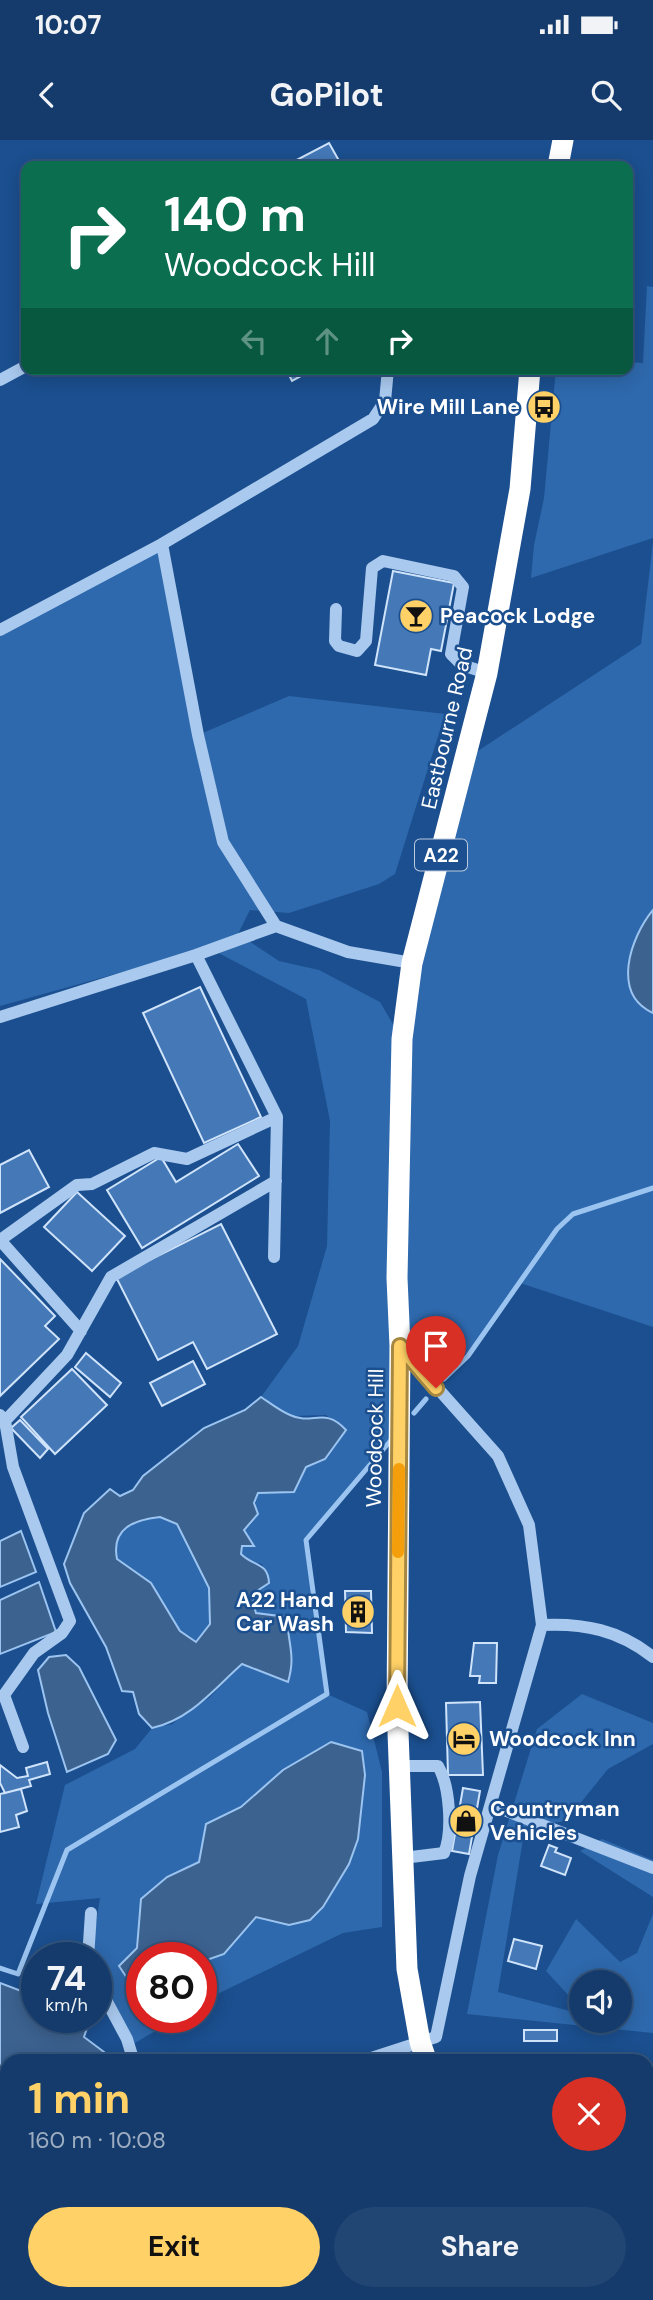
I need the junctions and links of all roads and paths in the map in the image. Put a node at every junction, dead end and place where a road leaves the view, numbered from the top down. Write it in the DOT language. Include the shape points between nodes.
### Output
graph roads {
  1 [pos="564,140"];
  2 [pos="559,161"];
  3 [pos="21,369"];
  4 [pos="387,375"];
  5 [pos="530,375"];
  6 [pos="0,380"];
  7 [pos="162,544"];
  8 [pos="336,609"];
  9 [pos="0,630"];
  10 [pos="486,673"];
  11 [pos="276,926"];
  12 [pos="196,955"];
  13 [pos="412,963"];
  14 [pos="0,1017"];
  15 [pos="277,1116"];
  16 [pos="276,1181"];
  17 [pos="0,1240"];
  18 [pos="274,1257"];
  19 [pos="81,1331"];
  20 [pos="400,1346"];
  21 [pos="3,1418"];
  22 [pos="13,1467"];
  23 [pos="0,1473"];
  24 [pos="542,1625"];
  25 [pos="653,1657"];
  26 [pos="23,1747"];
  27 [pos="400,1766"];
  28 [pos="491,1805"];
  29 [pos="402,1858"];
  30 [pos="653,1868"];
  31 [pos="91,1913"];
  32 [pos="89,1942"];
  33 [pos="112,2011"];
  34 [pos="424,2052"];
  35 [pos="132,2054"];
  1 -- 2 [label="highway"];
  3 -- 6 [label="street"];
  4 -- 7 [label="street" via="385,401 373,419"];
  5 -- 10 [label="highway, Eastbourne Road / A22" via="520,489"];
  7 -- 9 [label="street"];
  7 -- 11 [label="street" via="223,842"];
  8 -- 10 [label="street" via="335,641 357,650 366,641 372,568 378,563 454,576 463,587 452,654 462,665"];
  10 -- 13 [label="highway, Eastbourne Road / A22"];
  11 -- 12 [label="street"];
  11 -- 13 [label="street" via="348,952"];
  12 -- 14 [label="street"];
  12 -- 15 [label="street"];
  13 -- 20 [label="highway, Eastbourne Road / A22" via="402,1039"];
  15 -- 16 [label="street"];
  15 -- 17 [label="street" via="187,1159 154,1153 92,1184 77,1185"];
  16 -- 18 [label="street"];
  16 -- 19 [label="street" via="111,1277"];
  17 -- 19 [label="street"];
  19 -- 21 [label="street" via="66,1355"];
  20 -- 24 [label="street, Woodcock Hill" via="498,1456 529,1525"];
  20 -- 27 [label="highway, Woodcock Hill / A22"];
  21 -- 22 [label="street"];
  22 -- 23 [label="street"];
  22 -- 26 [label="street" via="70,1621 62,1633 34,1653 4,1695"];
  24 -- 25 [label="street" via="609,1631"];
  24 -- 28 [label="street, Woodcock Hill"];
  27 -- 29 [label="highway, Woodcock Hill / A22"];
  27 -- 29 [label="street" via="438,1766 444,1775 450,1838 444,1853"];
  28 -- 30 [label="street"];
  28 -- 34 [label="street, Woodcock Hill" via="470,1876 436,2037"];
  29 -- 34 [label="highway, Woodcock Hill / A22" via="407,1969"];
  31 -- 32 [label="street"];
  33 -- 35 [label="street"];
}
